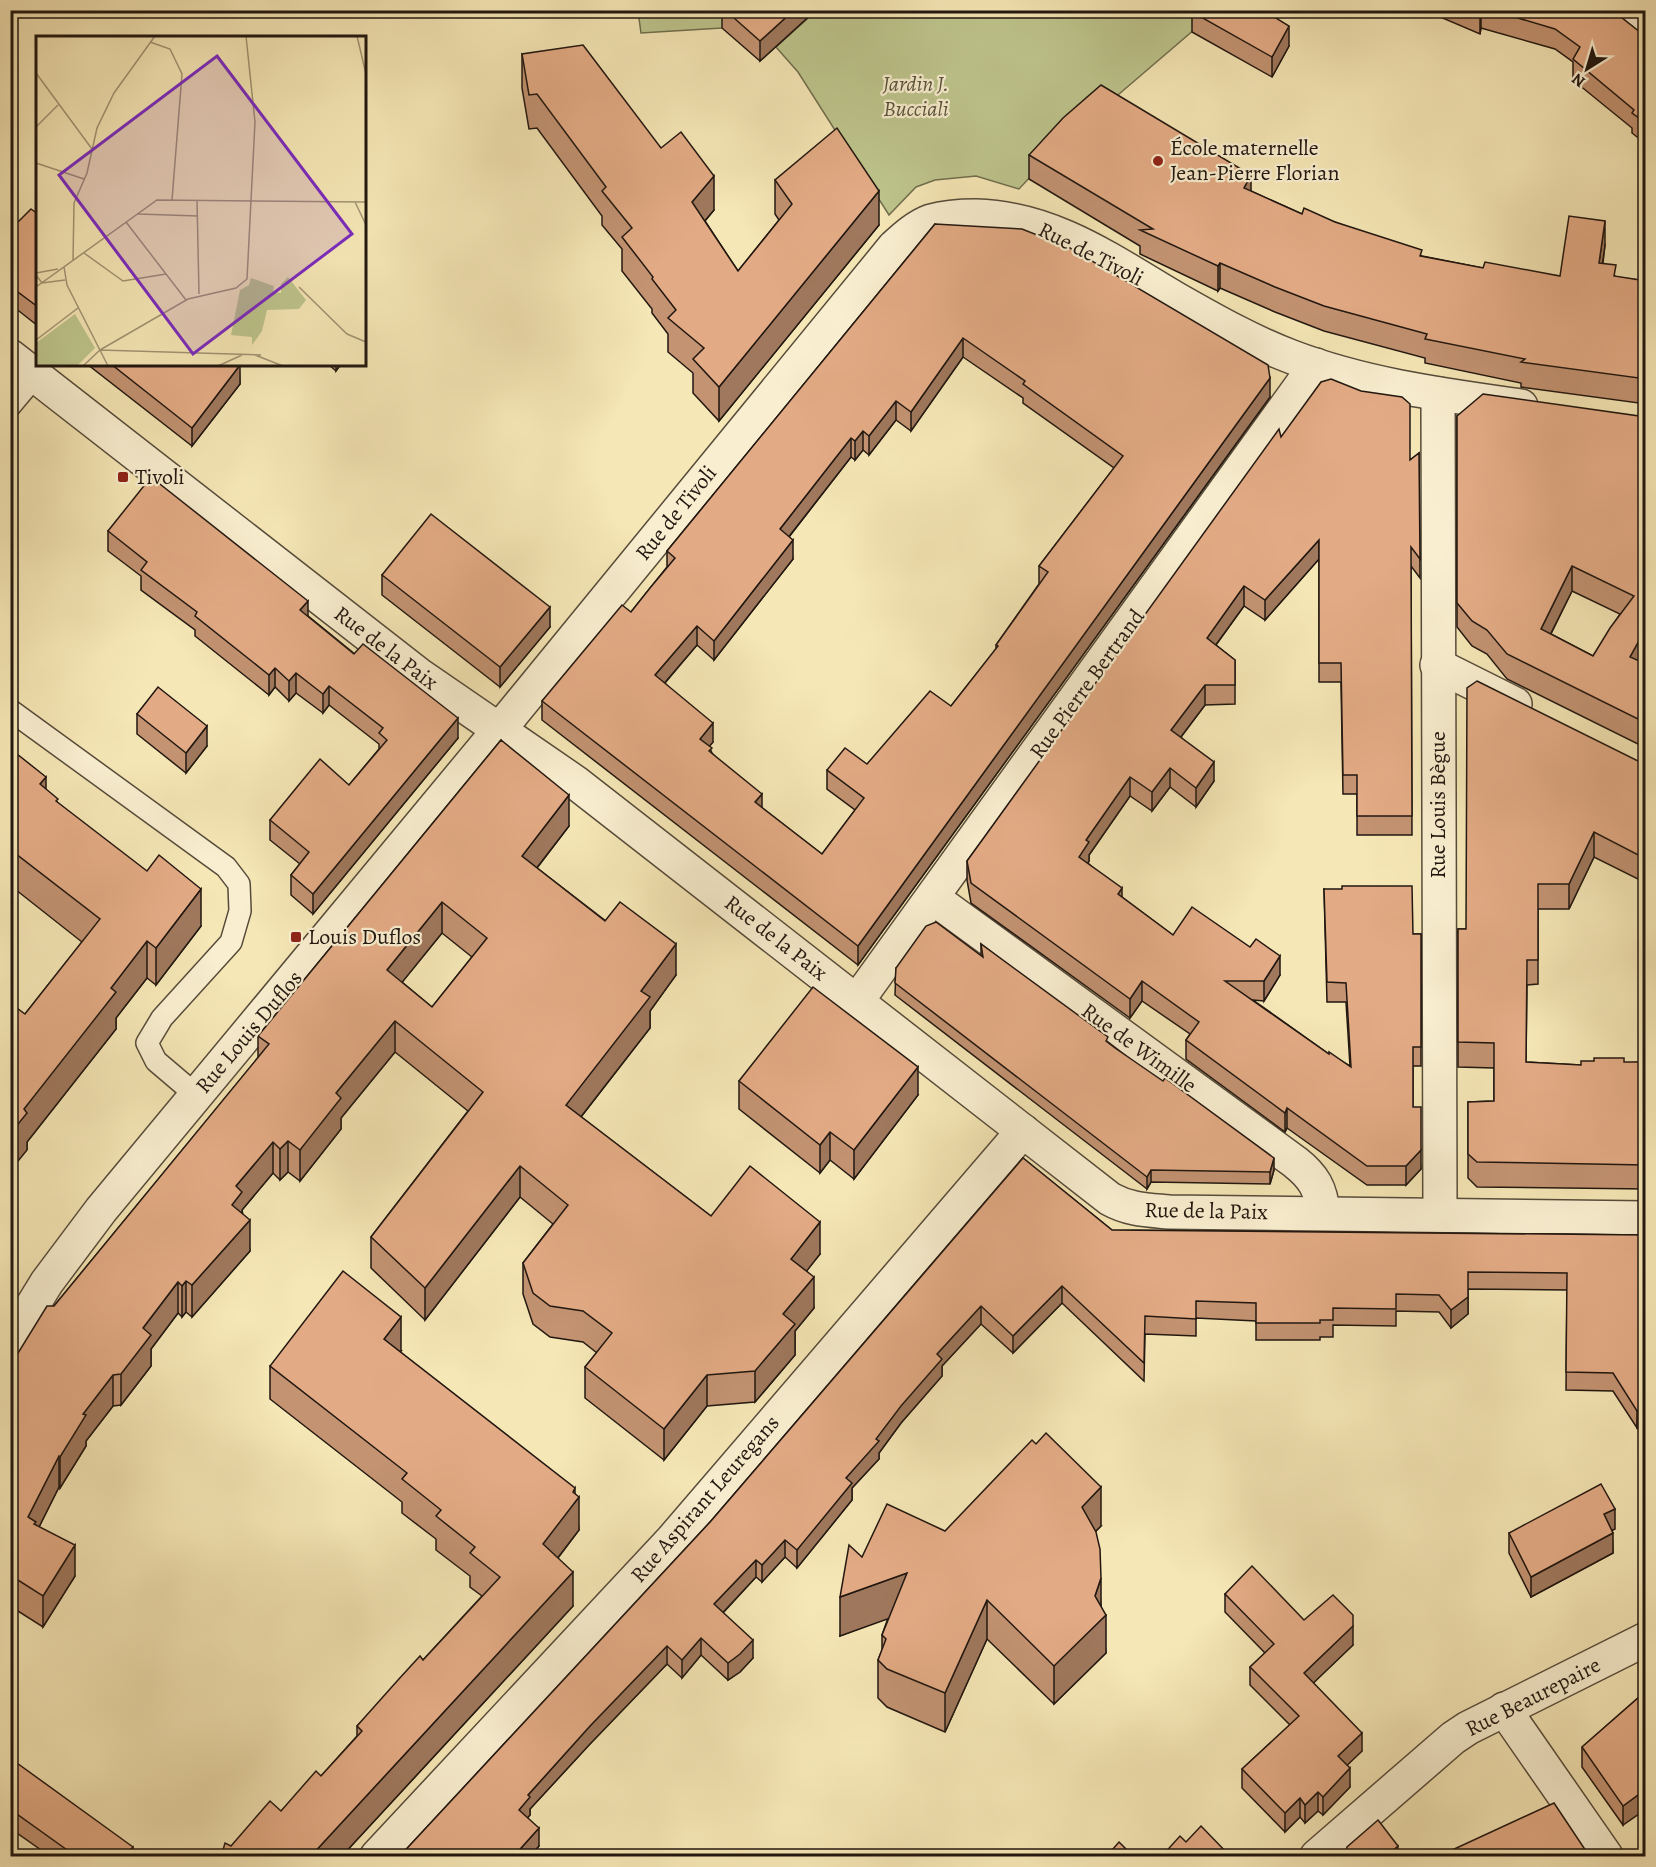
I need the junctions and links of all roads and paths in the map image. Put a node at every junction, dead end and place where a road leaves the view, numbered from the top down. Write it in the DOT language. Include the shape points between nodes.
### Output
graph roads {
  1 [pos="1635,10"];
  2 [pos="1646,19"];
  3 [pos="23,365"];
  4 [pos="1316,365"];
  5 [pos="1438,394"];
  6 [pos="10,405"];
  7 [pos="1553,410"];
  8 [pos="1437,664"];
  9 [pos="10,710"];
  10 [pos="1541,717"];
  11 [pos="499,730"];
  12 [pos="933,898"];
  13 [pos="857,1001"];
  14 [pos="196,1095"];
  15 [pos="1023,1131"];
  16 [pos="1323,1213"];
  17 [pos="1440,1215"];
  18 [pos="1646,1218"];
  19 [pos="10,1342"];
  20 [pos="1646,1639"];
  21 [pos="1504,1709"];
  22 [pos="377,1857"];
  23 [pos="1317,1857"];
  24 [pos="1606,1857"];
  1 -- 2 [label="street"];
  3 -- 6 [label="lane"];
  3 -- 11 [label="street, Rue de la Paix" via="418,674"];
  4 -- 5 [label="street, Rue de Tivoli" via="1355,378"];
  4 -- 11 [label="street, Rue de Tivoli" via="1236,333 1081,244 1042,227 987,216 931,221 894,247"];
  4 -- 12 [label="street, Rue Pierre Bertrand"];
  5 -- 7 [label="street, Rue de Tivoli"];
  5 -- 8 [label="street, Rue Louis Bègue"];
  8 -- 10 [label="street"];
  8 -- 17 [label="street, Rue Louis Bègue"];
  9 -- 14 [label="lane" via="226,867 239,884 240,911 231,942 162,1018 147,1043 156,1061"];
  11 -- 13 [label="street, Rue de la Paix" via="575,782"];
  11 -- 14 [label="street, Rue Louis Duflos"];
  12 -- 13 [label="street, Rue Pierre Bertrand"];
  12 -- 16 [label="street, Rue de Wimille" via="1309,1173 1318,1186"];
  13 -- 15 [label="street, Rue de la Paix"];
  14 -- 19 [label="street, Rue Louis Duflos" via="82,1234"];
  15 -- 16 [label="street, Rue de la Paix" via="1110,1199 1136,1210"];
  15 -- 22 [label="street, Rue Aspirant Leuregans" via="672,1539"];
  16 -- 17 [label="street, Rue de la Paix"];
  17 -- 18 [label="street, Rue de la Paix"];
  20 -- 21 [label="street, Rue Beaurepaire"];
  21 -- 23 [label="street, Rue Beaurepaire" via="1453,1738"];
  21 -- 24 [label="street"];
}
